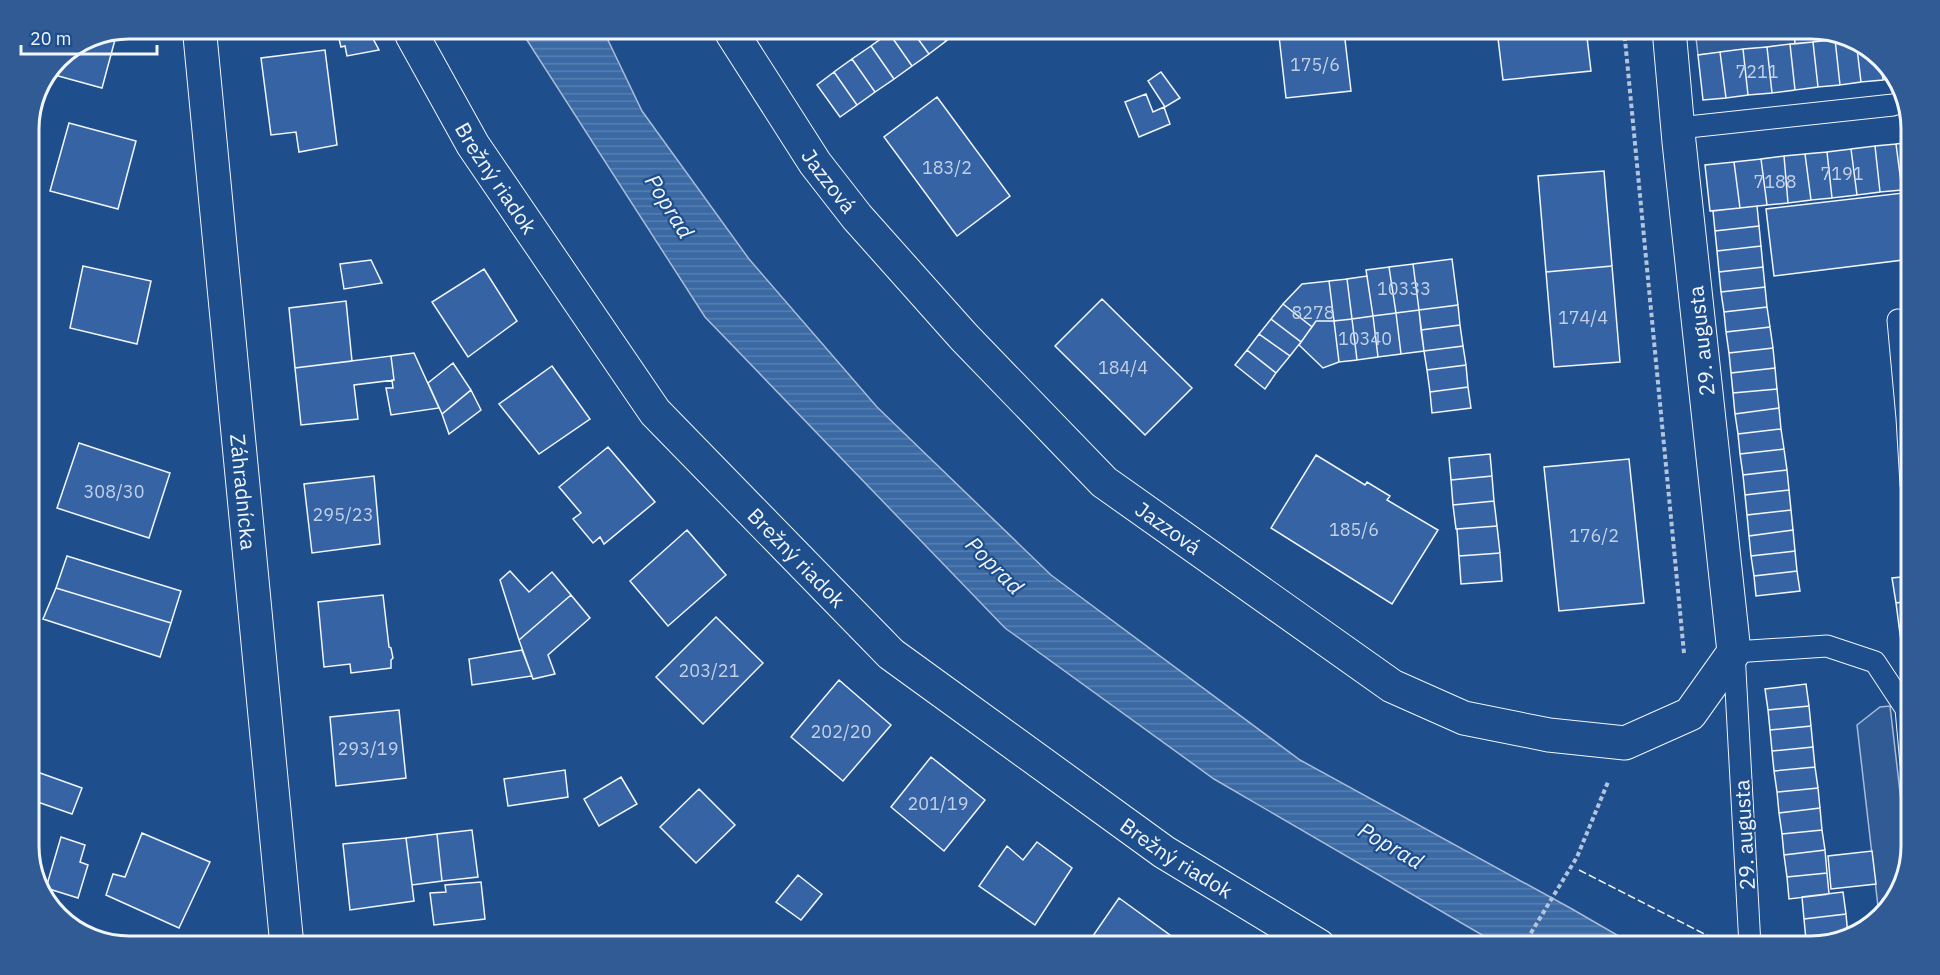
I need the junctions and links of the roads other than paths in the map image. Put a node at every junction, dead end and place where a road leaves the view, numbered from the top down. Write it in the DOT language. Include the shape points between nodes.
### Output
graph roads {
  1 [pos="200,39"];
  2 [pos="414,39"];
  3 [pos="736,39"];
  4 [pos="1670,39"];
  5 [pos="1897,103"];
  6 [pos="1679,128"];
  7 [pos="1898,320"];
  8 [pos="1901,347"];
  9 [pos="1734,652"];
  10 [pos="1901,701"];
  11 [pos="287,936"];
  12 [pos="1303,936"];
  13 [pos="1749,936"];
  1 -- 11 [label="street, Záhradnícka"];
  2 -- 12 [label="street, Brežný riadok" via="473,145 655,412 891,654 1164,852"];
  3 -- 9 [label="street, Jazzová" via="815,163 857,217 964,337 1104,482 1392,686 1464,718 1549,735 1625,743 1690,714"];
  4 -- 6 [label="street, 29. augusta"];
  5 -- 6 [label="lane"];
  6 -- 9 [label="street, 29. augusta"];
  7 -- 8 [label="lane"];
  9 -- 10 [label="lane" via="1827,646 1875,662"];
  9 -- 13 [label="lane, 29. augusta"];
}
